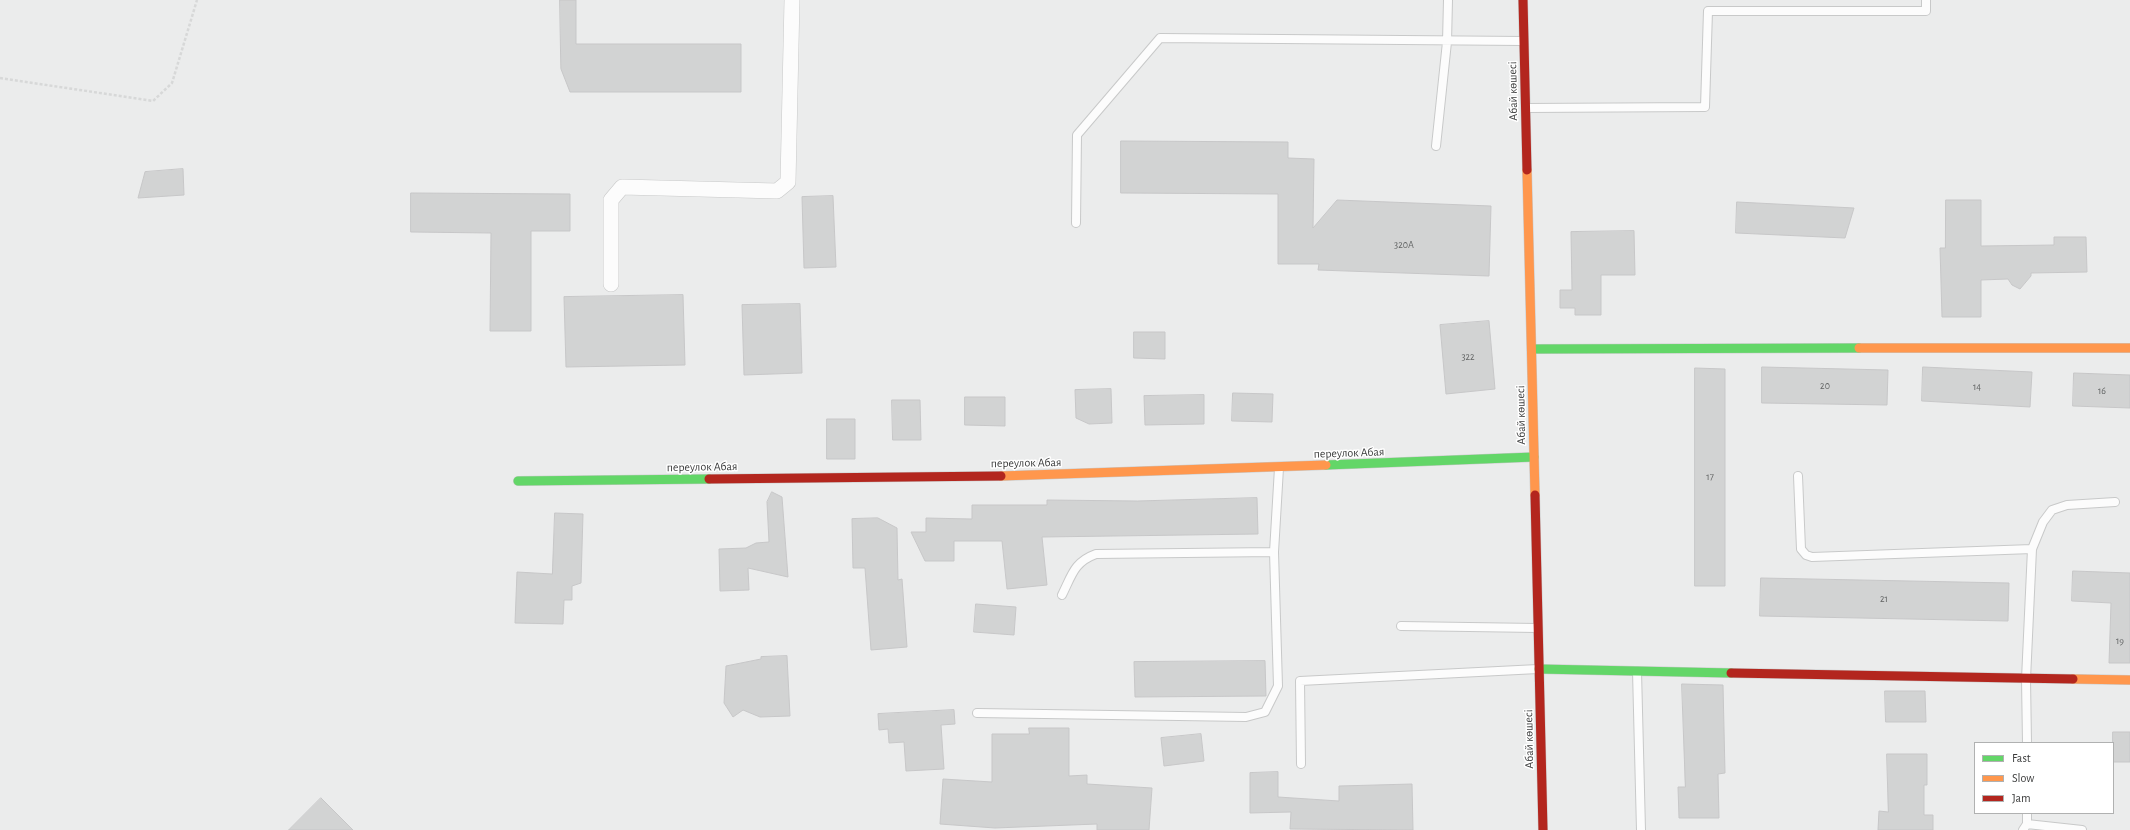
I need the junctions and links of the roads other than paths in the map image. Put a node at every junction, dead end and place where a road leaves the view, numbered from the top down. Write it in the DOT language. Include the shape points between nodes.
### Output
graph roads {
  1 [pos="792,0"];
  2 [pos="1448,0"];
  3 [pos="1523,0"];
  4 [pos="1926,0"];
  5 [pos="1524,41"];
  6 [pos="1447,42"];
  7 [pos="1526,108"];
  8 [pos="1436,146"];
  9 [pos="1076,223"];
  10 [pos="611,284"];
  11 [pos="2130,348"];
  12 [pos="1532,349"];
  13 [pos="1534,457"];
  14 [pos="1279,467"];
  15 [pos="1798,476"];
  16 [pos="518,481"];
  17 [pos="2115,502"];
  18 [pos="2032,549"];
  19 [pos="1274,552"];
  20 [pos="1062,595"];
  21 [pos="1401,626"];
  22 [pos="1538,628"];
  23 [pos="1539,669"];
  24 [pos="1638,671"];
  25 [pos="2026,679"];
  26 [pos="2130,680"];
  27 [pos="977,713"];
  28 [pos="2027,742"];
  29 [pos="1301,764"];
  30 [pos="2027,814"];
  31 [pos="2025,827"];
  32 [pos="1543,830"];
  33 [pos="1641,830"];
  34 [pos="2082,830"];
  1 -- 10 [label="street" via="788,182 777,191 622,187 611,200"];
  2 -- 6 [label="lane"];
  3 -- 5 [label="street, Абай көшесі"];
  4 -- 7 [label="lane" via="1926,11 1708,11 1705,107"];
  5 -- 6 [label="lane"];
  5 -- 7 [label="street, Абай көшесі"];
  6 -- 8 [label="lane"];
  6 -- 9 [label="lane" via="1160,38 1077,135"];
  7 -- 12 [label="street, Абай көшесі"];
  11 -- 12 [label="street"];
  12 -- 13 [label="street, Абай көшесі"];
  13 -- 14 [label="street, переулок Абая"];
  13 -- 22 [label="street, Абай көшесі"];
  14 -- 16 [label="street, переулок Абая" via="1015,476"];
  14 -- 19 [label="lane"];
  15 -- 18 [label="lane" via="1801,549 1812,557"];
  17 -- 18 [label="lane" via="2067,505 2052,510 2043,522"];
  18 -- 25 [label="lane"];
  19 -- 20 [label="lane" via="1096,554 1082,559"];
  19 -- 27 [label="lane" via="1278,686 1265,712 1246,717"];
  21 -- 22 [label="lane"];
  22 -- 23 [label="street, Абай көшесі"];
  23 -- 24 [label="street"];
  23 -- 29 [label="lane" via="1300,681"];
  23 -- 32 [label="street, Абай көшесі"];
  24 -- 25 [label="street"];
  24 -- 33 [label="lane"];
  25 -- 26 [label="street"];
  25 -- 28 [label="lane"];
  30 -- 31 [label="lane"];
  31 -- 34 [label="lane"];
}
